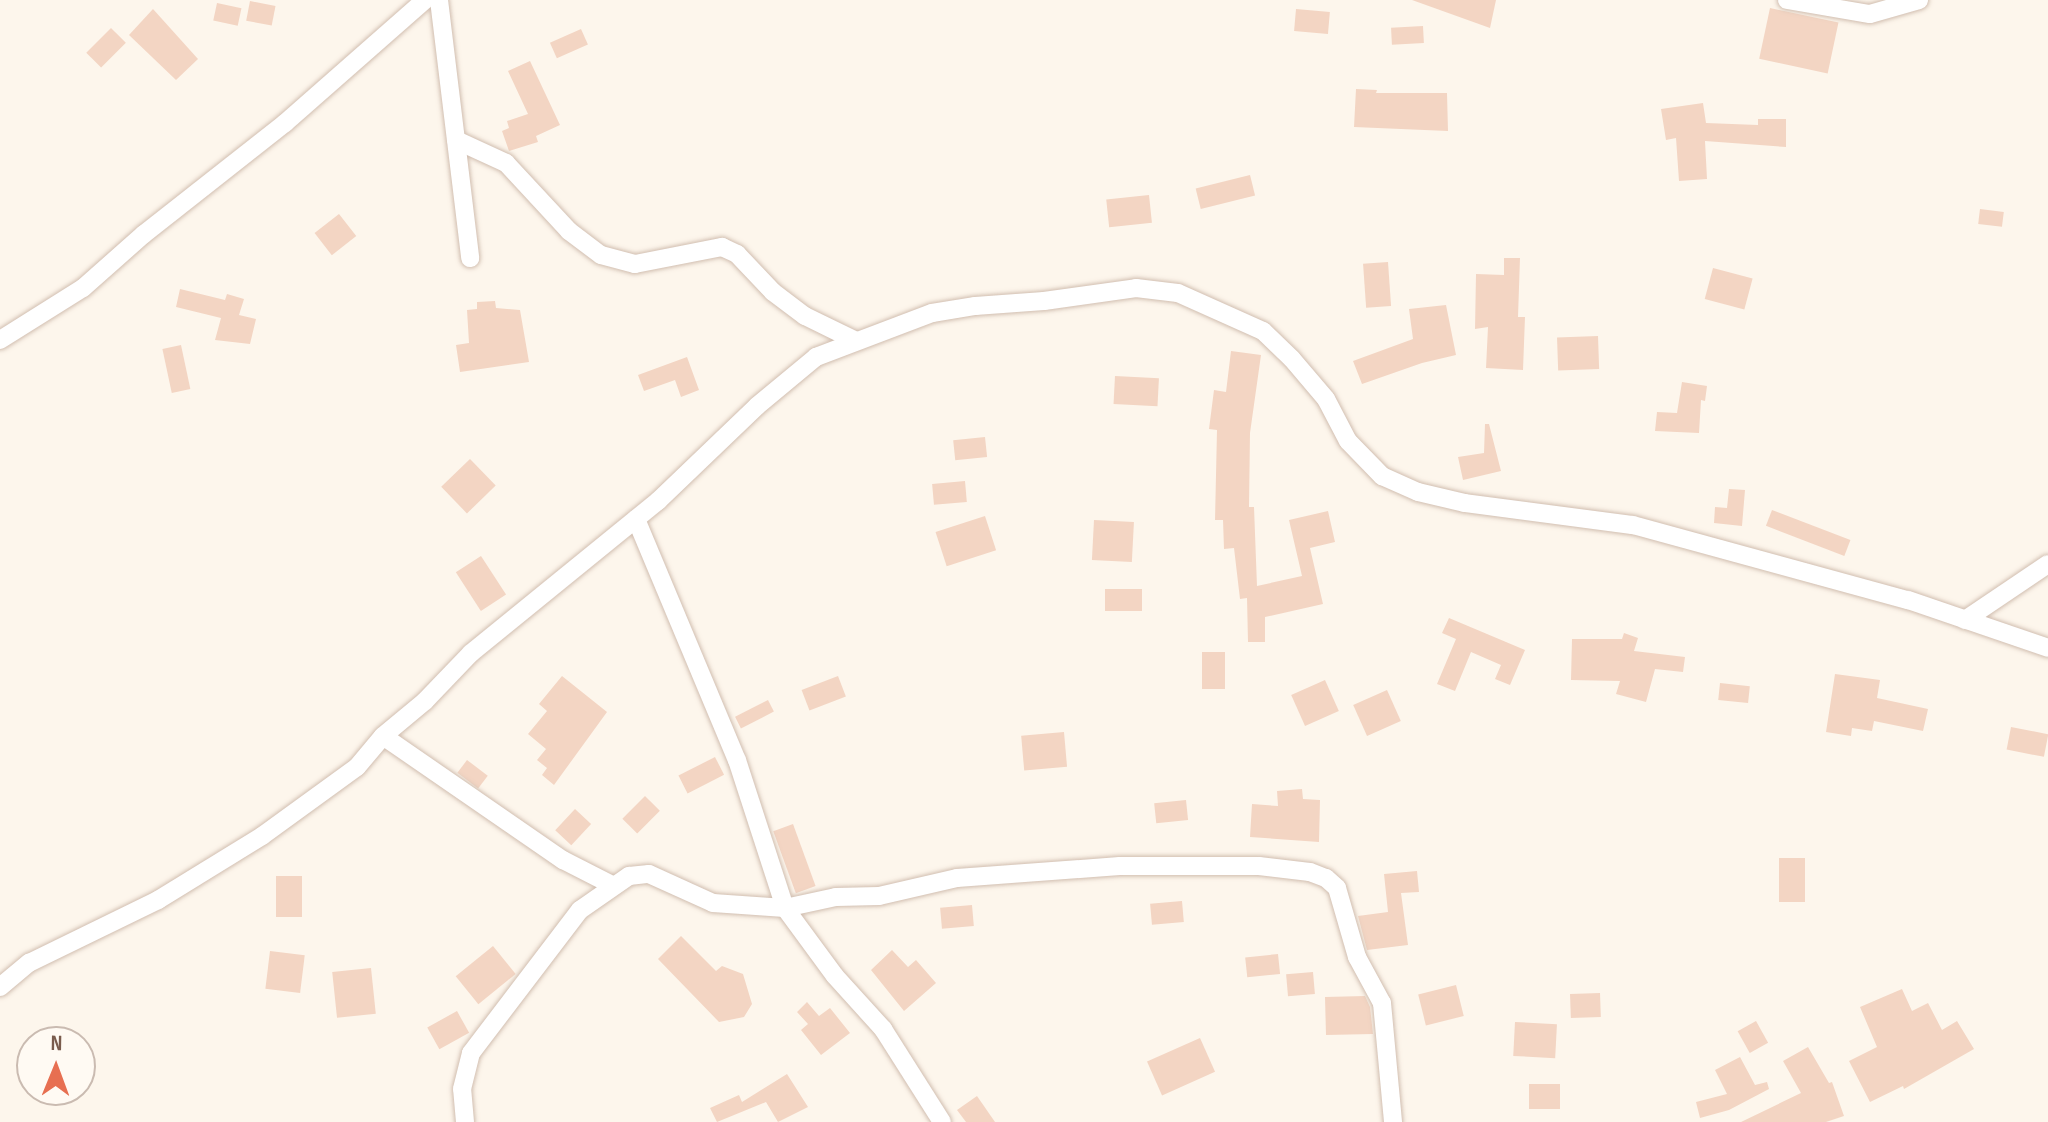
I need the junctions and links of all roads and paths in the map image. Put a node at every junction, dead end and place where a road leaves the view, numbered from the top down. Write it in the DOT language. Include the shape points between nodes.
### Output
graph roads {
  1 [pos="425,0"];
  2 [pos="439,0"];
  3 [pos="1787,0"];
  4 [pos="1919,0"];
  5 [pos="456,140"];
  6 [pos="470,258"];
  7 [pos="0,340"];
  8 [pos="854,340"];
  9 [pos="636,519"];
  10 [pos="2048,564"];
  11 [pos="1965,620"];
  12 [pos="2048,648"];
  13 [pos="383,736"];
  14 [pos="612,885"];
  15 [pos="785,908"];
  16 [pos="0,987"];
  17 [pos="465,1122"];
  18 [pos="942,1122"];
  19 [pos="1393,1122"];
  1 -- 7 [label="street" via="83,288"];
  2 -- 5 [label="street"];
  3 -- 4 [label="street" via="1870,14"];
  5 -- 6 [label="street"];
  5 -- 8 [label="street" via="506,163 569,231 601,255 635,264 722,247 737,254 805,316"];
  8 -- 9 [label="street" via="816,357"];
  8 -- 11 [label="street" via="932,313 975,306 1136,288 1178,293 1263,331 1326,399 1357,450 1382,476 1418,492 1633,525 1770,560"];
  9 -- 13 [label="street" via="471,653"];
  9 -- 15 [label="street" via="737,760"];
  10 -- 11 [label="street"];
  11 -- 12 [label="street"];
  13 -- 14 [label="street" via="563,860"];
  13 -- 16 [label="street" via="357,767 262,836 158,900 29,963"];
  14 -- 15 [label="street" via="649,874 713,903"];
  14 -- 17 [label="street" via="580,910 471,1053 462,1089"];
  15 -- 18 [label="street" via="883,1029"];
  15 -- 19 [label="street" via="836,897 879,896 957,878 1090,868 1259,866 1310,872 1337,888 1357,957 1382,1003"];
}
